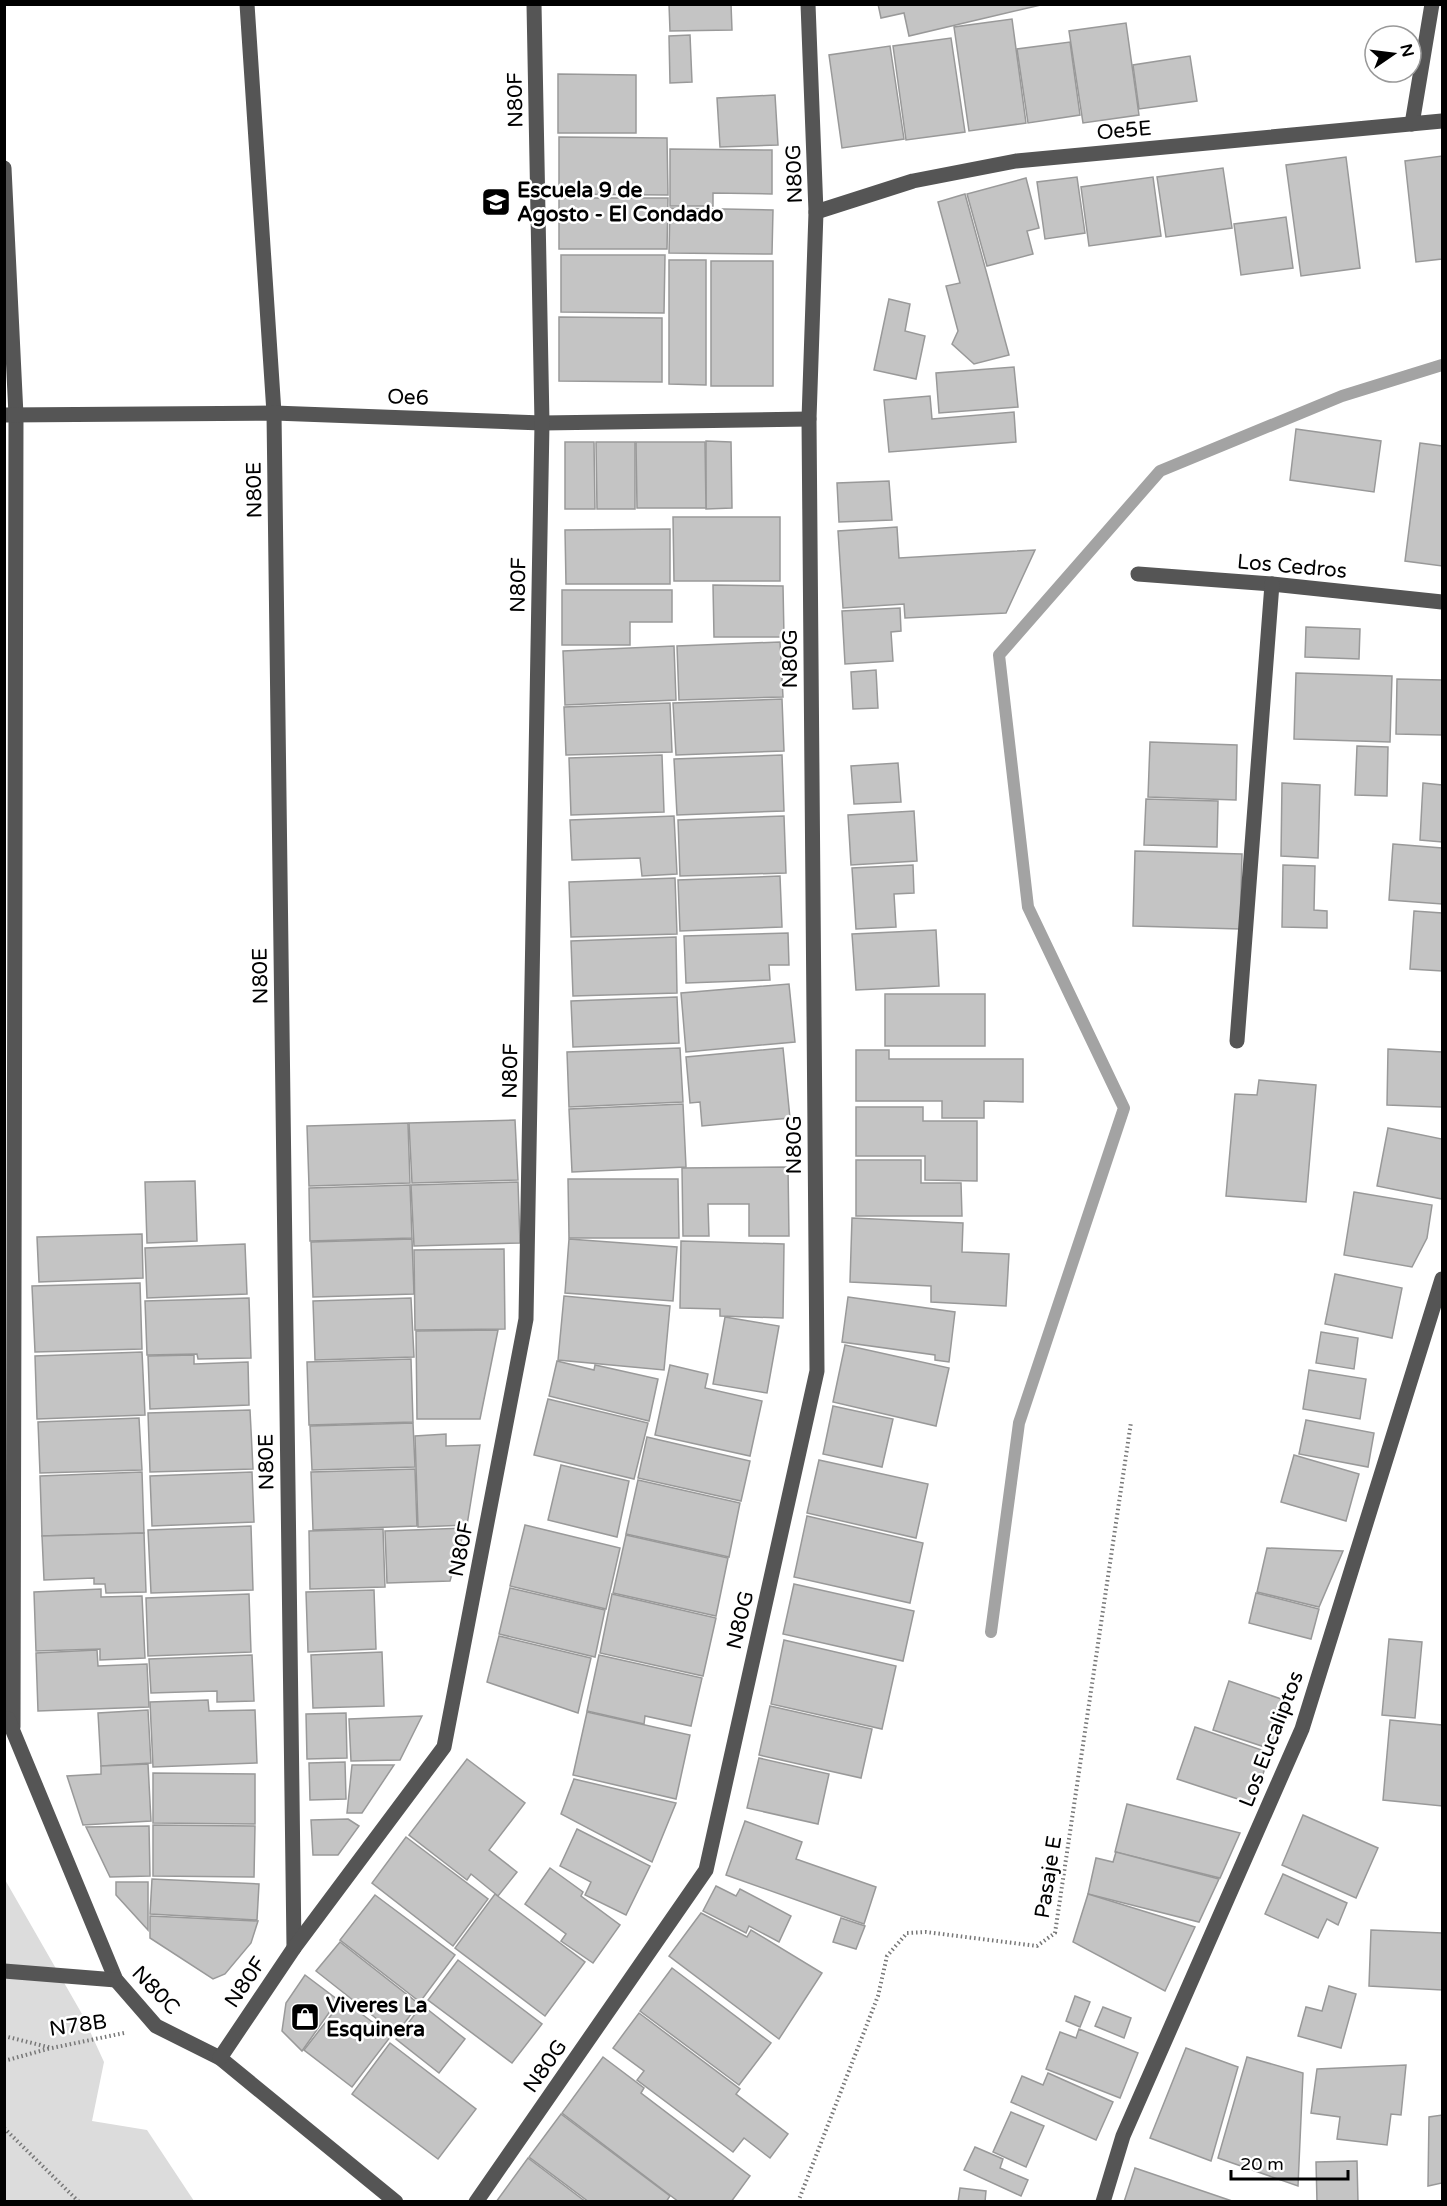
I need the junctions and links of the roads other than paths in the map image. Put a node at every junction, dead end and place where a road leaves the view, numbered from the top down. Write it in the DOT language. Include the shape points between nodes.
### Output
graph roads {
  1 [pos="247,4"];
  2 [pos="534,4"];
  3 [pos="808,4"];
  4 [pos="1432,4"];
  5 [pos="1443,121"];
  6 [pos="1412,124"];
  7 [pos="4,168"];
  8 [pos="816,212"];
  9 [pos="274,413"];
  10 [pos="10,415"];
  11 [pos="809,419"];
  12 [pos="542,423"];
  13 [pos="1138,574"];
  14 [pos="1272,584"];
  15 [pos="1443,602"];
  16 [pos="1237,1041"];
  17 [pos="1443,1279"];
  18 [pos="4,1713"];
  19 [pos="13,1727"];
  20 [pos="294,1948"];
  21 [pos="4,1971"];
  22 [pos="116,1980"];
  23 [pos="220,2058"];
  24 [pos="396,2202"];
  25 [pos="476,2202"];
  26 [pos="1103,2202"];
  1 -- 9 [label="street, N80E"];
  2 -- 12 [label="street, N80F"];
  3 -- 8 [label="street, N80G"];
  4 -- 6 [label="street"];
  5 -- 6 [label="street, Oe5E"];
  6 -- 8 [label="street, Oe5E" via="1016,161 913,181"];
  7 -- 10 [label="street"];
  8 -- 11 [label="street, N80G"];
  9 -- 10 [label="street, Oe6"];
  9 -- 12 [label="street, Oe6"];
  9 -- 20 [label="street, N80E"];
  10 -- 19 [label="street"];
  11 -- 12 [label="street, Oe6"];
  11 -- 25 [label="street, N80G" via="817,1371 706,1870"];
  12 -- 20 [label="street, N80F" via="526,1319 444,1747"];
  13 -- 14 [label="street, Los Cedros"];
  14 -- 15 [label="street, Los Cedros"];
  14 -- 16 [label="street"];
  17 -- 26 [label="street, Los Eucaliptos" via="1302,1729 1123,2136"];
  18 -- 19 [label="street, N80C"];
  19 -- 22 [label="street, N80C"];
  20 -- 23 [label="street, N80F"];
  21 -- 22 [label="street"];
  22 -- 23 [label="street, N80C" via="156,2026"];
  23 -- 24 [label="street, N80C"];
}
